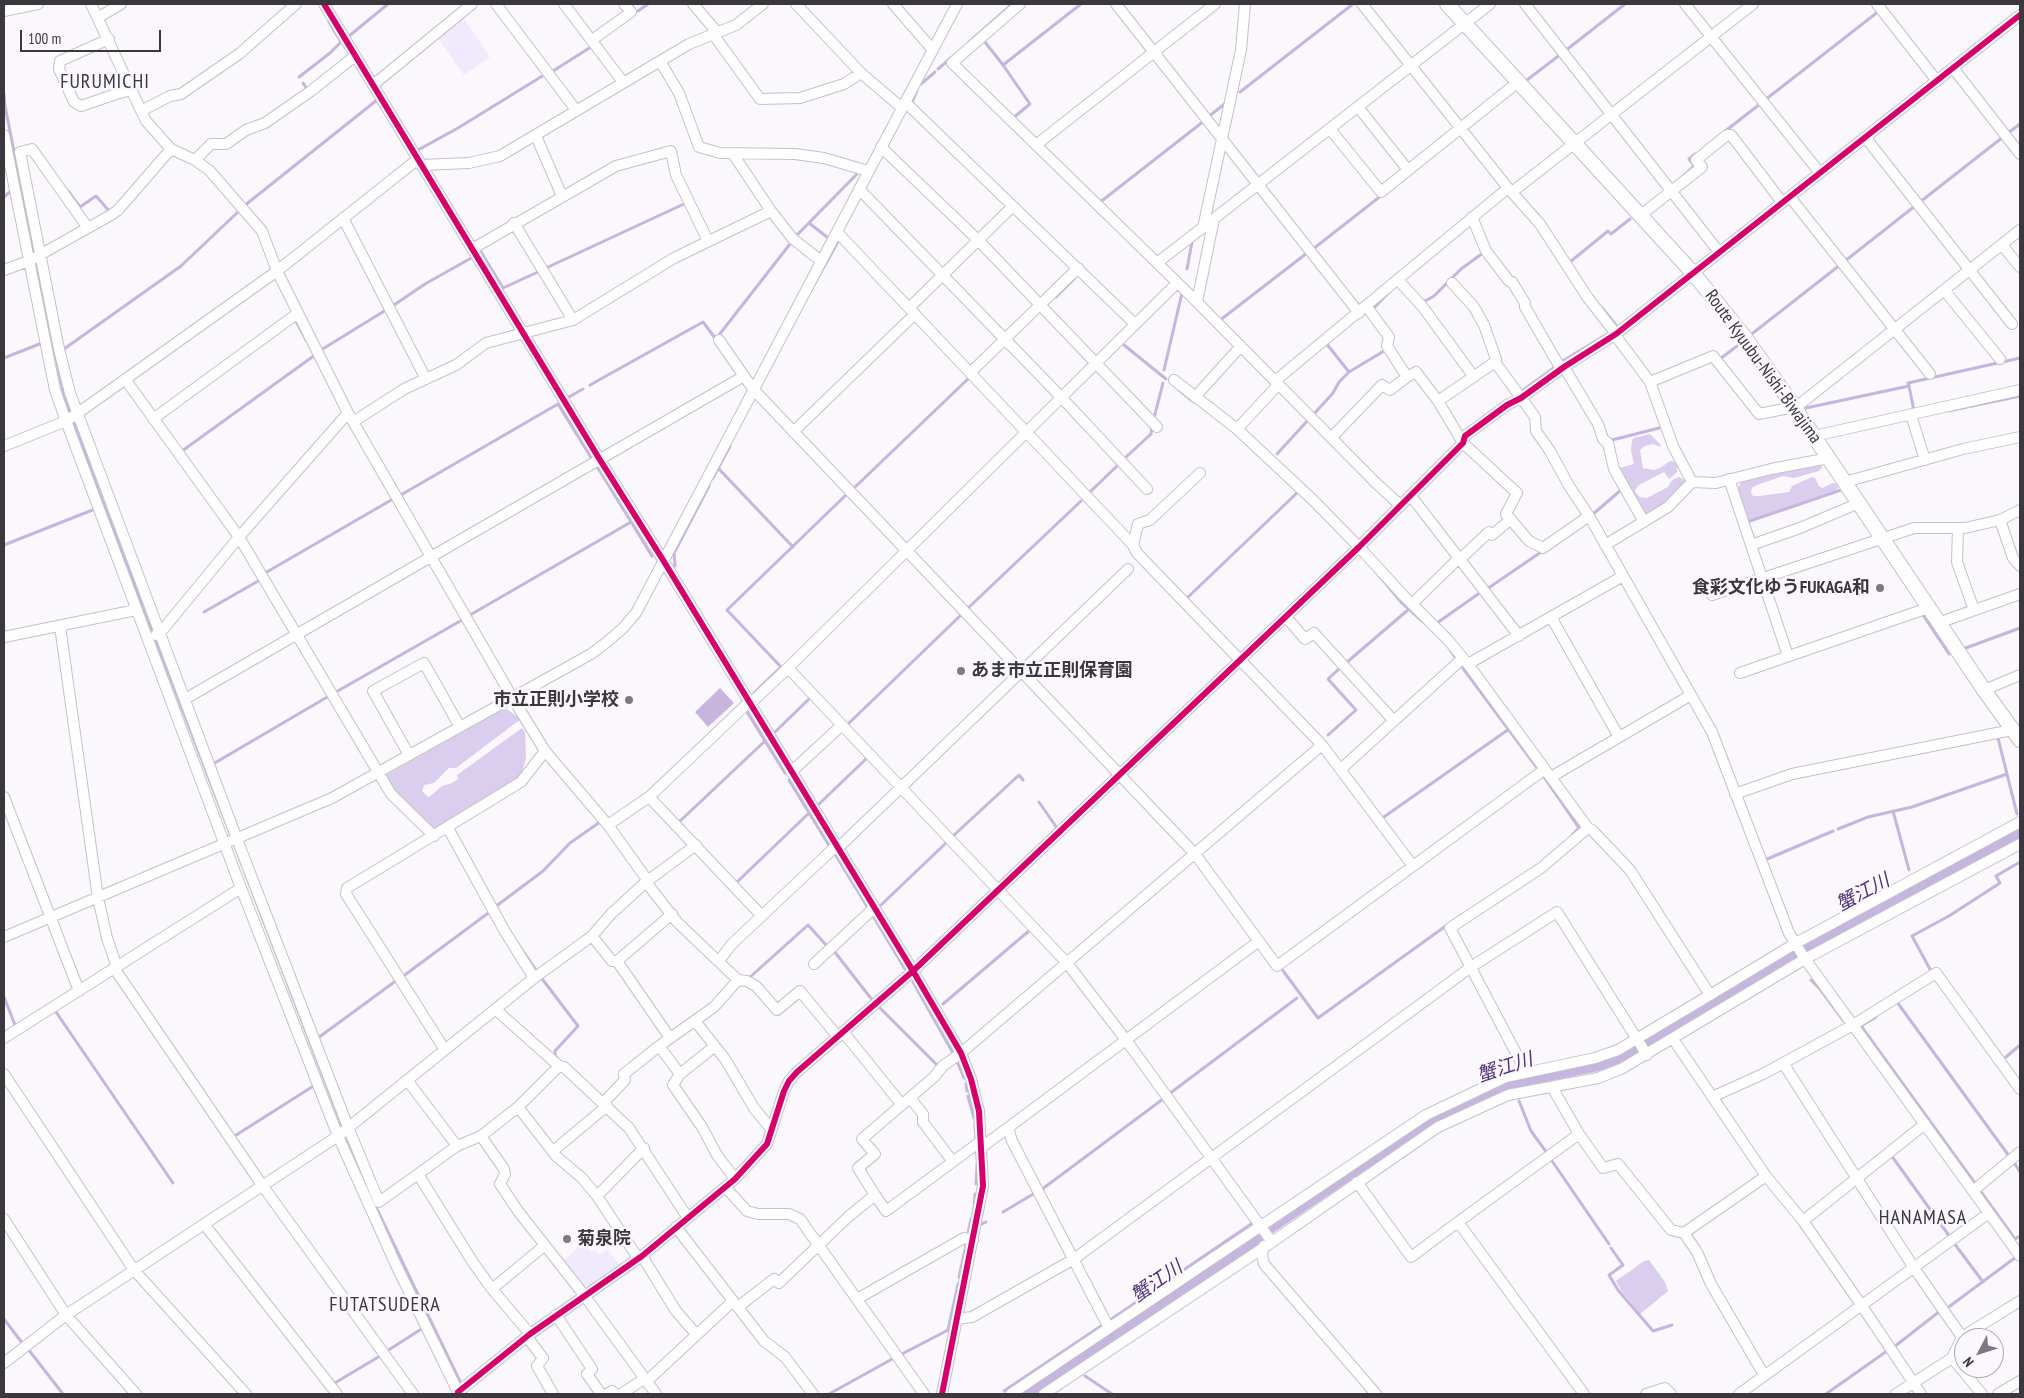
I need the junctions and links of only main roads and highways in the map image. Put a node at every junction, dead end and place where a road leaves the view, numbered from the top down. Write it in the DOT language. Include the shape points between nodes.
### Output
graph roads {
  1 [pos="1446,4"];
  2 [pos="2016,735"];
  1 -- 2 [label="main road, Route Kyuubu-Nishi-Biwajima" via="1693,272 1744,336"];
}
